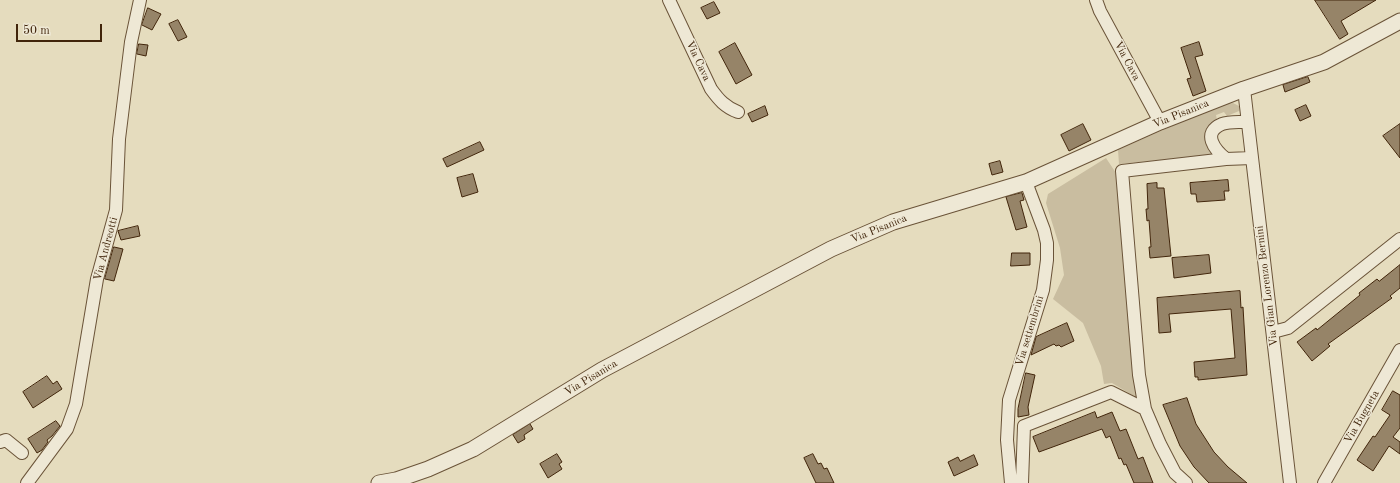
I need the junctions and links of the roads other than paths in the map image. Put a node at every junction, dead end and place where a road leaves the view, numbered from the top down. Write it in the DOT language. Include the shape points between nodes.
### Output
graph roads {
  1 [pos="140,0"];
  2 [pos="669,0"];
  3 [pos="1096,0"];
  4 [pos="1400,21"];
  5 [pos="1244,89"];
  6 [pos="738,112"];
  7 [pos="1160,122"];
  8 [pos="1248,122"];
  9 [pos="1252,158"];
  10 [pos="1226,159"];
  11 [pos="1026,182"];
  12 [pos="1400,239"];
  13 [pos="1273,332"];
  14 [pos="1400,350"];
  15 [pos="1146,410"];
  16 [pos="0,442"];
  17 [pos="22,453"];
  18 [pos="27,483"];
  19 [pos="379,483"];
  20 [pos="1011,483"];
  21 [pos="1022,483"];
  22 [pos="1186,483"];
  23 [pos="1290,483"];
  24 [pos="1324,483"];
  1 -- 18 [label="street, Via Andreotti" via="131,42 119,139 116,210 97,279 76,404 67,429"];
  2 -- 6 [label="street, Via Cava" via="711,90 729,109"];
  3 -- 7 [label="street, Via Cava"];
  4 -- 5 [label="street, Via Pisanica" via="1324,62"];
  5 -- 7 [label="street, Via Pisanica"];
  5 -- 8 [label="street, Via Gian Lorenzo Bernini"];
  7 -- 11 [label="street, Via Pisanica"];
  8 -- 9 [label="street, Via Gian Lorenzo Bernini"];
  8 -- 10 [label="street" via="1223,123 1213,132 1215,150"];
  9 -- 10 [label="street"];
  9 -- 13 [label="street, Via Gian Lorenzo Bernini"];
  10 -- 15 [label="street" via="1122,171 1140,375"];
  11 -- 19 [label="street, Via Pisanica" via="893,222 831,249 602,370 473,449 428,469"];
  11 -- 20 [label="street, Via settembrini" via="1044,230 1048,260 1043,290 1009,400 1007,440"];
  12 -- 13 [label="street" via="1288,328"];
  13 -- 23 [label="street, Via Gian Lorenzo Bernini"];
  14 -- 24 [label="street, Via Bugneta"];
  15 -- 21 [label="street" via="1111,392 1024,426"];
  15 -- 22 [label="street" via="1175,472"];
  16 -- 17 [label="street" via="6,440"];
}
